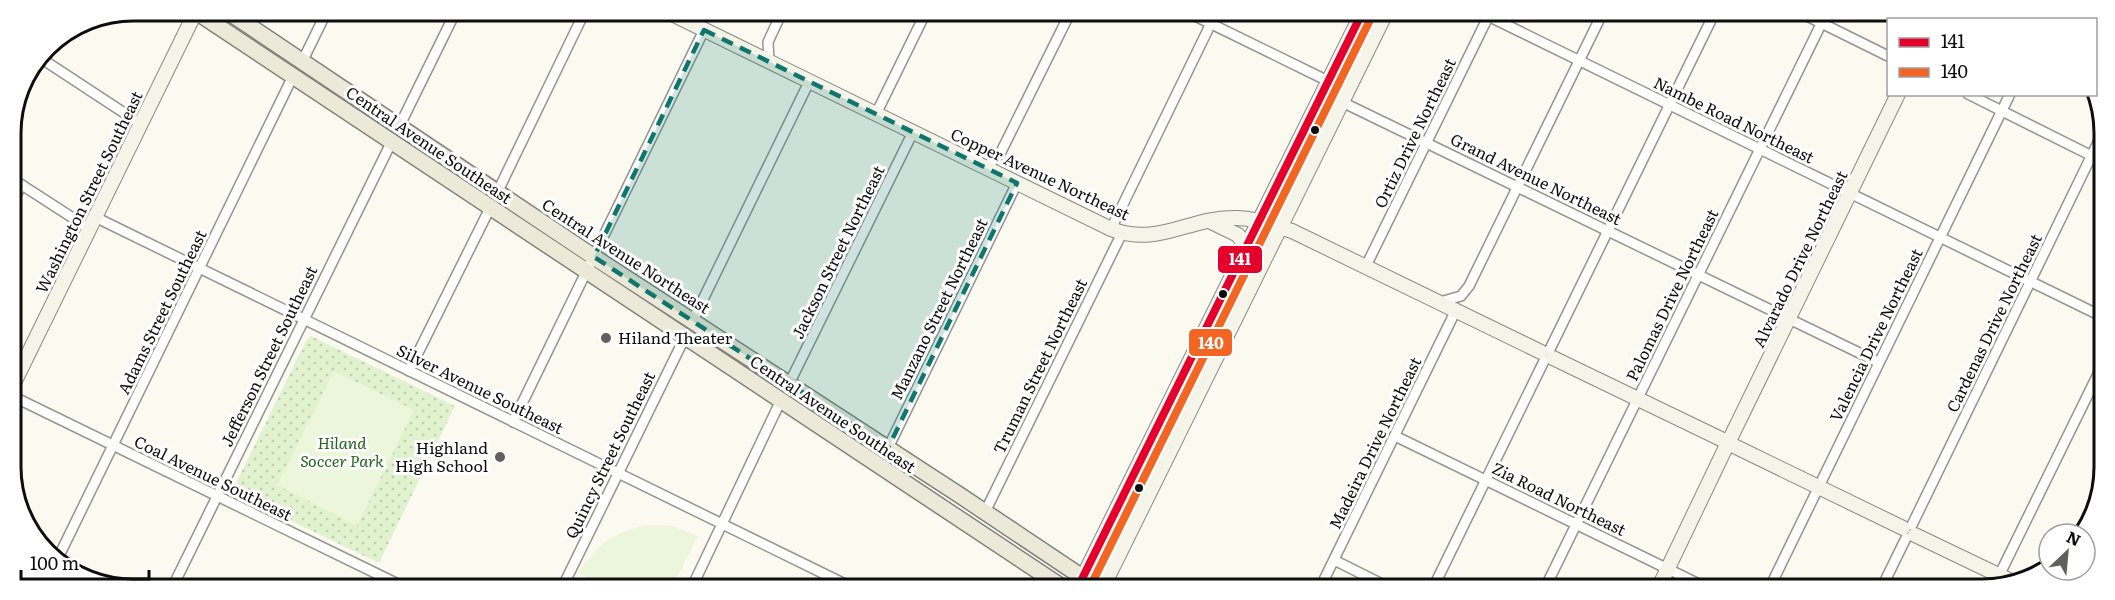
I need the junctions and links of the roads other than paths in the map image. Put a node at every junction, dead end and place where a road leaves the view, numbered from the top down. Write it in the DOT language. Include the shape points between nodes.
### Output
graph roads {
  1 [pos="191,21"];
  2 [pos="211,21"];
  3 [pos="242,21"];
  4 [pos="322,21"];
  5 [pos="451,21"];
  6 [pos="581,21"];
  7 [pos="686,21"];
  8 [pos="778,21"];
  9 [pos="922,21"];
  10 [pos="1066,21"];
  11 [pos="1205,21"];
  12 [pos="1212,21"];
  13 [pos="1358,21"];
  14 [pos="1382,21"];
  15 [pos="1484,21"];
  16 [pos="1499,21"];
  17 [pos="1599,21"];
  18 [pos="1710,21"];
  19 [pos="1823,21"];
  20 [pos="1827,21"];
  21 [pos="1211,24"];
  22 [pos="704,30"];
  23 [pos="768,42"];
  24 [pos="748,51"];
  25 [pos="1887,55"];
  26 [pos="1579,61"];
  27 [pos="47,62"];
  28 [pos="302,62"];
  29 [pos="769,62"];
  30 [pos="293,76"];
  31 [pos="809,81"];
  32 [pos="1328,81"];
  33 [pos="1897,96"];
  34 [pos="1972,96"];
  35 [pos="2009,96"];
  36 [pos="1342,102"];
  37 [pos="1669,104"];
  38 [pos="2002,111"];
  39 [pos="876,114"];
  40 [pos="141,124"];
  41 [pos="399,127"];
  42 [pos="913,132"];
  43 [pos="392,141"];
  44 [pos="1427,143"];
  45 [pos="1760,149"];
  46 [pos="2094,152"];
  47 [pos="1000,154"];
  48 [pos="2092,156"];
  49 [pos="985,168"];
  50 [pos="1002,176"];
  51 [pos="1017,183"];
  52 [pos="22,185"];
  53 [pos="1517,187"];
  54 [pos="498,193"];
  55 [pos="1850,194"];
  56 [pos="490,208"];
  57 [pos="1209,221"];
  58 [pos="1259,221"];
  59 [pos="92,223"];
  60 [pos="1281,228"];
  61 [pos="1608,230"];
  62 [pos="1116,231"];
  63 [pos="1941,237"];
  64 [pos="1246,248"];
  65 [pos="594,257"];
  66 [pos="1366,266"];
  67 [pos="201,269"];
  68 [pos="587,272"];
  69 [pos="1233,274"];
  70 [pos="1698,274"];
  71 [pos="2031,281"];
  72 [pos="1440,302"];
  73 [pos="1456,310"];
  74 [pos="2094,312"];
  75 [pos="1789,318"];
  76 [pos="303,319"];
  77 [pos="693,322"];
  78 [pos="685,337"];
  79 [pos="1547,355"];
  80 [pos="1217,356"];
  81 [pos="1878,362"];
  82 [pos="21,369"];
  83 [pos="409,371"];
  84 [pos="2094,383"];
  85 [pos="789,384"];
  86 [pos="1638,399"];
  87 [pos="21,400"];
  88 [pos="781,400"];
  89 [pos="513,422"];
  90 [pos="1395,436"];
  91 [pos="1728,443"];
  92 [pos="112,446"];
  93 [pos="888,448"];
  94 [pos="617,473"];
  95 [pos="1486,480"];
  96 [pos="1818,487"];
  97 [pos="217,497"];
  98 [pos="985,512"];
  99 [pos="723,524"];
  100 [pos="1576,524"];
  101 [pos="1909,532"];
  102 [pos="61,552"];
  103 [pos="1334,560"];
  104 [pos="1668,568"];
  105 [pos="2004,577"];
  106 [pos="1994,578"];
  107 [pos="176,579"];
  108 [pos="387,579"];
  109 [pos="566,579"];
  110 [pos="696,579"];
  111 [pos="835,579"];
  112 [pos="1050,579"];
  113 [pos="1075,579"];
  114 [pos="1082,579"];
  115 [pos="1107,579"];
  116 [pos="1324,579"];
  117 [pos="1372,579"];
  118 [pos="1437,579"];
  119 [pos="1549,579"];
  120 [pos="1663,579"];
  121 [pos="1689,579"];
  122 [pos="1774,579"];
  123 [pos="1886,579"];
  1 -- 40 [label="street, Washington Street Southeast"];
  2 -- 30 [label="main road, Central Avenue Southeast"];
  3 -- 28 [label="main road, Central Avenue Northeast"];
  4 -- 28 [label="street"];
  5 -- 41 [label="street"];
  6 -- 54 [label="street"];
  7 -- 22 [label="street, Copper Avenue Northeast"];
  8 -- 23 [label="street"];
  9 -- 39 [label="street"];
  10 -- 47 [label="street"];
  11 -- 21 [label="street"];
  12 -- 21 [label="street, Truman Street Northeast"];
  13 -- 32 [label="street"];
  14 -- 36 [label="street"];
  15 -- 44 [label="street, Ortiz Drive Northeast"];
  16 -- 26 [label="street, Nambe Road Northeast"];
  17 -- 26 [label="street"];
  18 -- 37 [label="street"];
  19 -- 45 [label="street, Palomas Drive Northeast"];
  20 -- 25 [label="street"];
  21 -- 32 [label="street"];
  21 -- 62 [label="street, Truman Street Northeast"];
  22 -- 24 [label="street, Copper Avenue Northeast"];
  22 -- 65 [label="street"];
  23 -- 24 [label="street"];
  23 -- 29 [label="street"];
  24 -- 29 [label="street, Copper Avenue Northeast"];
  26 -- 37 [label="street, Nambe Road Northeast"];
  26 -- 53 [label="street"];
  27 -- 40 [label="street"];
  28 -- 41 [label="main road, Central Avenue Northeast"];
  29 -- 31 [label="street, Copper Avenue Northeast"];
  30 -- 43 [label="main road, Central Avenue Southeast"];
  30 -- 67 [label="street, Adams Street Southeast"];
  31 -- 39 [label="street, Copper Avenue Northeast"];
  31 -- 77 [label="street"];
  32 -- 36 [label="street"];
  32 -- 58 [label="street"];
  33 -- 55 [label="street, Alvarado Drive Northeast"];
  34 -- 38 [label="street"];
  35 -- 38 [label="street, Valencia Drive Northeast"];
  36 -- 44 [label="street, Grand Avenue Northeast"];
  36 -- 60 [label="street"];
  37 -- 45 [label="street, Nambe Road Northeast"];
  37 -- 61 [label="street"];
  38 -- 48 [label="street"];
  38 -- 63 [label="street, Valencia Drive Northeast"];
  39 -- 42 [label="street, Copper Avenue Northeast"];
  40 -- 59 [label="street, Washington Street Southeast"];
  41 -- 54 [label="main road, Central Avenue Northeast"];
  42 -- 49 [label="street, Copper Avenue Northeast"];
  42 -- 85 [label="street, Jackson Street Northeast"];
  43 -- 56 [label="main road, Central Avenue Southeast"];
  43 -- 76 [label="street, Jefferson Street Southeast"];
  44 -- 53 [label="street, Grand Avenue Northeast"];
  44 -- 66 [label="street, Ortiz Drive Northeast"];
  45 -- 55 [label="street, Nambe Road Northeast"];
  45 -- 70 [label="street, Palomas Drive Northeast"];
  46 -- 48 [label="street, Cardenas Drive Northeast"];
  47 -- 49 [label="street"];
  47 -- 50 [label="street"];
  48 -- 71 [label="street, Cardenas Drive Northeast"];
  49 -- 50 [label="street, Copper Avenue Northeast"];
  50 -- 51 [label="street, Copper Avenue Northeast"];
  51 -- 62 [label="street, Copper Avenue Northeast"];
  51 -- 93 [label="street, Manzano Street Northeast"];
  52 -- 59 [label="street, Silver Avenue Southeast"];
  53 -- 61 [label="street, Grand Avenue Northeast"];
  53 -- 72 [label="street" via="1469,286 1461,296"];
  54 -- 65 [label="main road, Central Avenue Northeast"];
  55 -- 63 [label="street, Nambe Road Northeast"];
  55 -- 75 [label="street, Alvarado Drive Northeast"];
  56 -- 68 [label="main road, Central Avenue Southeast"];
  56 -- 83 [label="street"];
  57 -- 58 [label="street, Copper Avenue Northeast"];
  57 -- 62 [label="street, Copper Avenue Northeast" via="1158,235"];
  57 -- 64 [label="street" via="1238,235"];
  58 -- 60 [label="street, Copper Avenue Northeast"];
  58 -- 64 [label="street"];
  59 -- 67 [label="street, Silver Avenue Southeast"];
  59 -- 82 [label="street, Washington Street Southeast"];
  60 -- 66 [label="street, Copper Avenue Northeast"];
  60 -- 80 [label="street"];
  61 -- 70 [label="street, Grand Avenue Northeast"];
  61 -- 79 [label="street"];
  62 -- 98 [label="street, Truman Street Northeast"];
  63 -- 71 [label="street, Nambe Road Northeast"];
  63 -- 81 [label="street, Valencia Drive Northeast"];
  64 -- 69 [label="street"];
  65 -- 68 [label="street"];
  65 -- 77 [label="main road, Central Avenue Northeast"];
  66 -- 72 [label="street, Copper Avenue Northeast"];
  67 -- 76 [label="street, Silver Avenue Southeast"];
  67 -- 92 [label="street, Adams Street Southeast"];
  68 -- 78 [label="main road, Central Avenue Southeast"];
  68 -- 89 [label="street"];
  69 -- 80 [label="street" via="1235,285 1212,346"];
  69 -- 114 [label="street"];
  70 -- 75 [label="street, Grand Avenue Northeast"];
  70 -- 86 [label="street, Palomas Drive Northeast"];
  71 -- 74 [label="street, Nambe Road Northeast"];
  71 -- 101 [label="street, Cardenas Drive Northeast"];
  72 -- 73 [label="street, Copper Avenue Northeast"];
  73 -- 79 [label="street, Copper Avenue Northeast"];
  73 -- 90 [label="street, Madeira Drive Northeast"];
  75 -- 81 [label="street, Grand Avenue Northeast"];
  75 -- 91 [label="street, Alvarado Drive Northeast"];
  76 -- 83 [label="street, Silver Avenue Southeast"];
  76 -- 97 [label="street, Jefferson Street Southeast"];
  77 -- 85 [label="main road, Central Avenue Northeast"];
  78 -- 88 [label="main road, Central Avenue Southeast"];
  78 -- 94 [label="street, Quincy Street Southeast"];
  79 -- 86 [label="street, Copper Avenue Northeast"];
  79 -- 95 [label="street"];
  80 -- 115 [label="street"];
  81 -- 96 [label="street, Valencia Drive Northeast"];
  83 -- 89 [label="street, Silver Avenue Southeast"];
  84 -- 105 [label="street"];
  85 -- 93 [label="main road, Central Avenue Northeast"];
  86 -- 91 [label="street, Copper Avenue Northeast"];
  86 -- 100 [label="street, Palomas Drive Northeast"];
  87 -- 92 [label="street, Coal Avenue Southeast"];
  88 -- 99 [label="street"];
  88 -- 112 [label="main road, Central Avenue Southeast"];
  89 -- 94 [label="street, Silver Avenue Southeast"];
  90 -- 95 [label="street, Zia Road Northeast"];
  90 -- 103 [label="street, Madeira Drive Northeast"];
  91 -- 96 [label="street, Copper Avenue Northeast"];
  91 -- 104 [label="street, Alvarado Drive Northeast"];
  92 -- 97 [label="street, Coal Avenue Southeast"];
  92 -- 102 [label="street, Adams Street Southeast"];
  93 -- 98 [label="main road, Central Avenue Northeast"];
  94 -- 99 [label="street, Silver Avenue Southeast"];
  94 -- 109 [label="street, Quincy Street Southeast"];
  95 -- 100 [label="street, Zia Road Northeast"];
  95 -- 118 [label="street"];
  96 -- 101 [label="street, Copper Avenue Northeast"];
  96 -- 122 [label="street, Valencia Drive Northeast"];
  97 -- 107 [label="street, Jefferson Street Southeast"];
  97 -- 108 [label="street, Coal Avenue Southeast"];
  98 -- 113 [label="main road, Central Avenue Northeast"];
  99 -- 110 [label="street"];
  99 -- 111 [label="street, Silver Avenue Southeast"];
  100 -- 104 [label="street, Zia Road Northeast"];
  100 -- 119 [label="street, Palomas Drive Northeast"];
  101 -- 106 [label="street, Copper Avenue Northeast"];
  101 -- 123 [label="street, Cardenas Drive Northeast"];
  103 -- 116 [label="street, Madeira Drive Northeast"];
  103 -- 117 [label="street"];
  104 -- 120 [label="street, Alvarado Drive Northeast"];
  104 -- 121 [label="street, Zia Road Northeast"];
}
